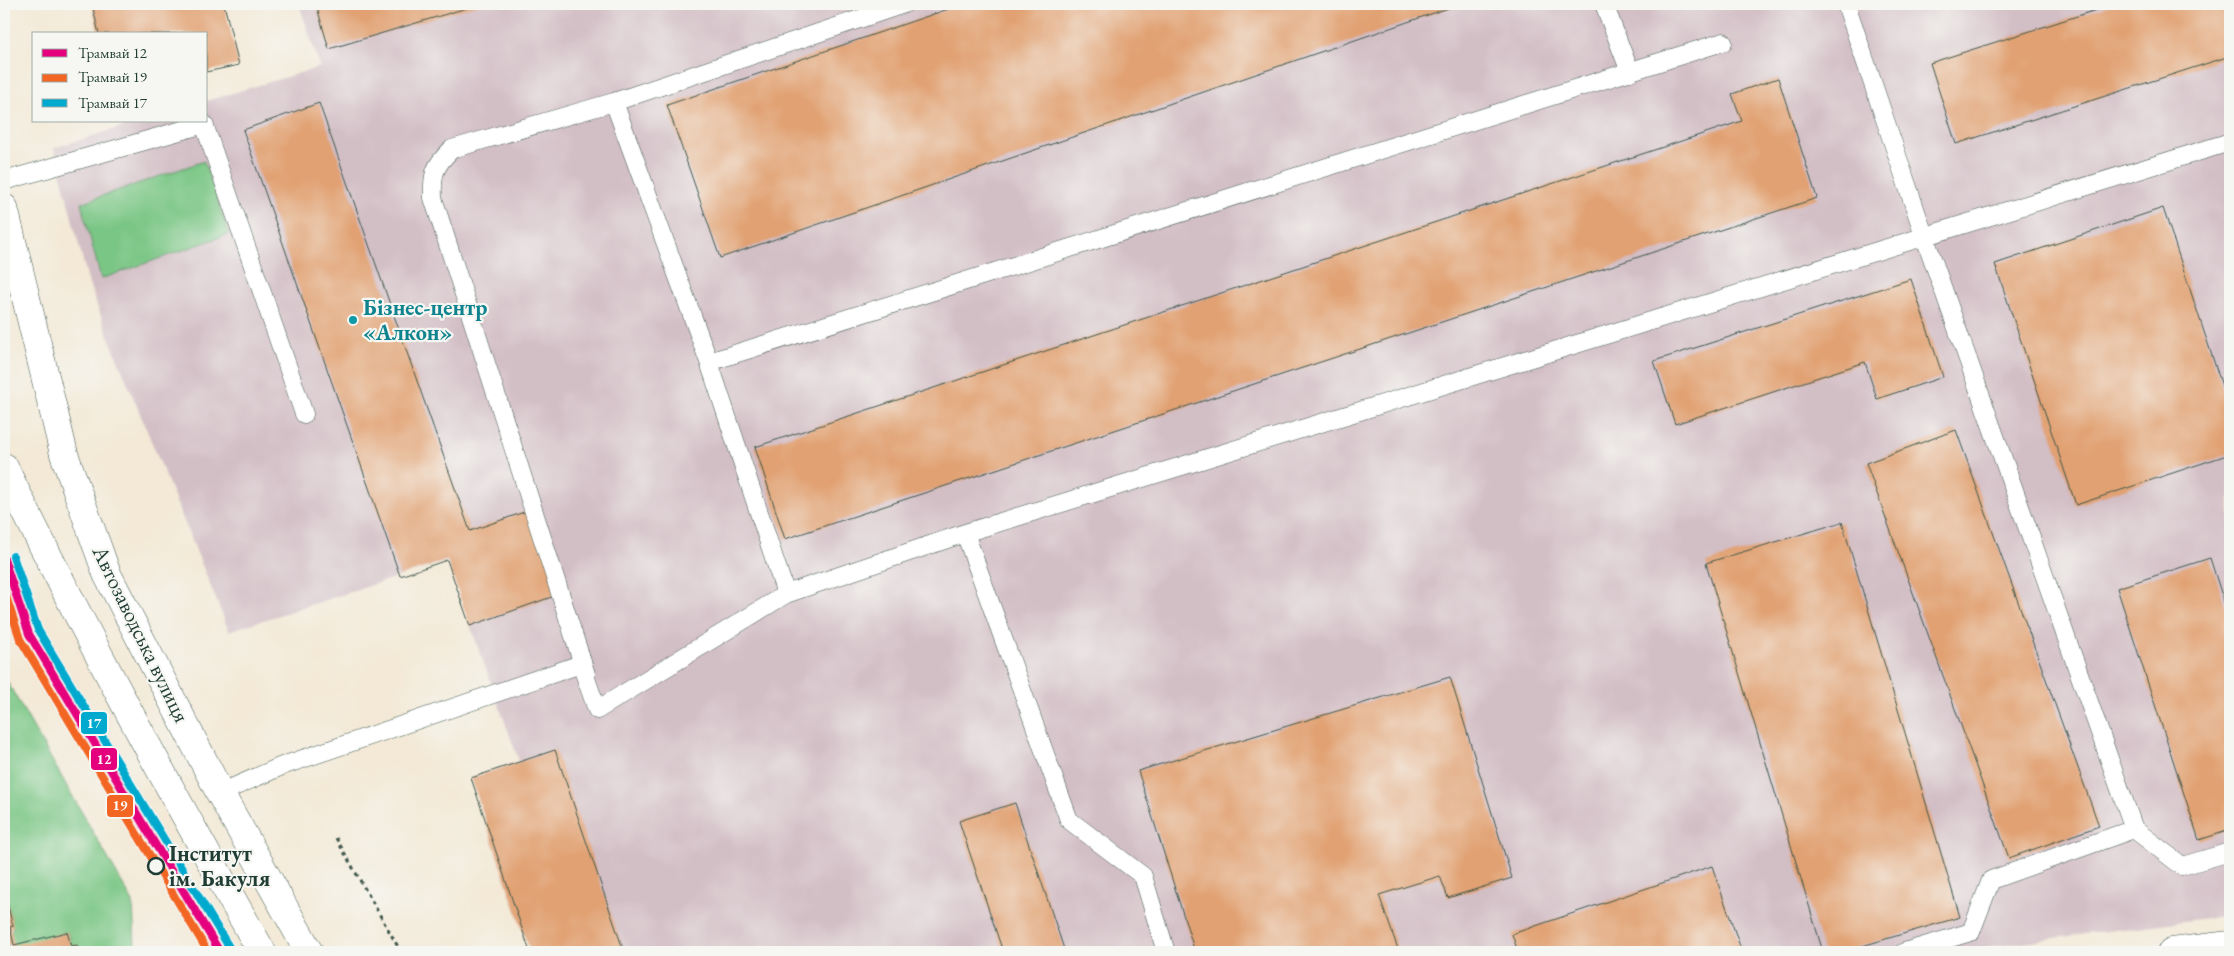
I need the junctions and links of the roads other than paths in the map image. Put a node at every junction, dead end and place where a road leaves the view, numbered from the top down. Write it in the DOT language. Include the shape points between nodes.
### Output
graph roads {
  1 [pos="904,4"];
  2 [pos="1604,4"];
  3 [pos="1846,4"];
  4 [pos="1723,42"];
  5 [pos="1630,72"];
  6 [pos="614,102"];
  7 [pos="2230,142"];
  8 [pos="4,181"];
  9 [pos="4,208"];
  10 [pos="1925,238"];
  11 [pos="709,362"];
  12 [pos="304,414"];
  13 [pos="4,467"];
  14 [pos="966,533"];
  15 [pos="786,594"];
  16 [pos="598,710"];
  17 [pos="220,793"];
  18 [pos="2134,829"];
  19 [pos="2230,852"];
  20 [pos="2230,945"];
  21 [pos="262,952"];
  22 [pos="309,952"];
  23 [pos="1166,952"];
  24 [pos="1904,952"];
  25 [pos="2172,952"];
  1 -- 6 [label="lane"];
  2 -- 5 [label="lane"];
  3 -- 10 [label="lane"];
  4 -- 5 [label="lane"];
  5 -- 11 [label="lane"];
  6 -- 11 [label="lane"];
  6 -- 16 [label="lane" via="452,150 438,163 432,179 434,198"];
  7 -- 10 [label="lane"];
  8 -- 12 [label="lane" via="204,124"];
  9 -- 17 [label="main road, Автозаводська вулиця" via="64,454 107,574"];
  10 -- 14 [label="lane"];
  10 -- 18 [label="lane"];
  11 -- 15 [label="lane"];
  13 -- 21 [label="main road, Автозаводська вулиця" via="73,608 182,812"];
  14 -- 15 [label="lane"];
  14 -- 23 [label="lane" via="1069,820 1143,876"];
  15 -- 16 [label="lane"];
  16 -- 17 [label="lane" via="581,664 282,766"];
  17 -- 22 [label="main road, Автозаводська вулиця"];
  18 -- 19 [label="lane" via="2182,866"];
  18 -- 24 [label="lane" via="1991,880 1971,932"];
  20 -- 25 [label="main road"];
}
